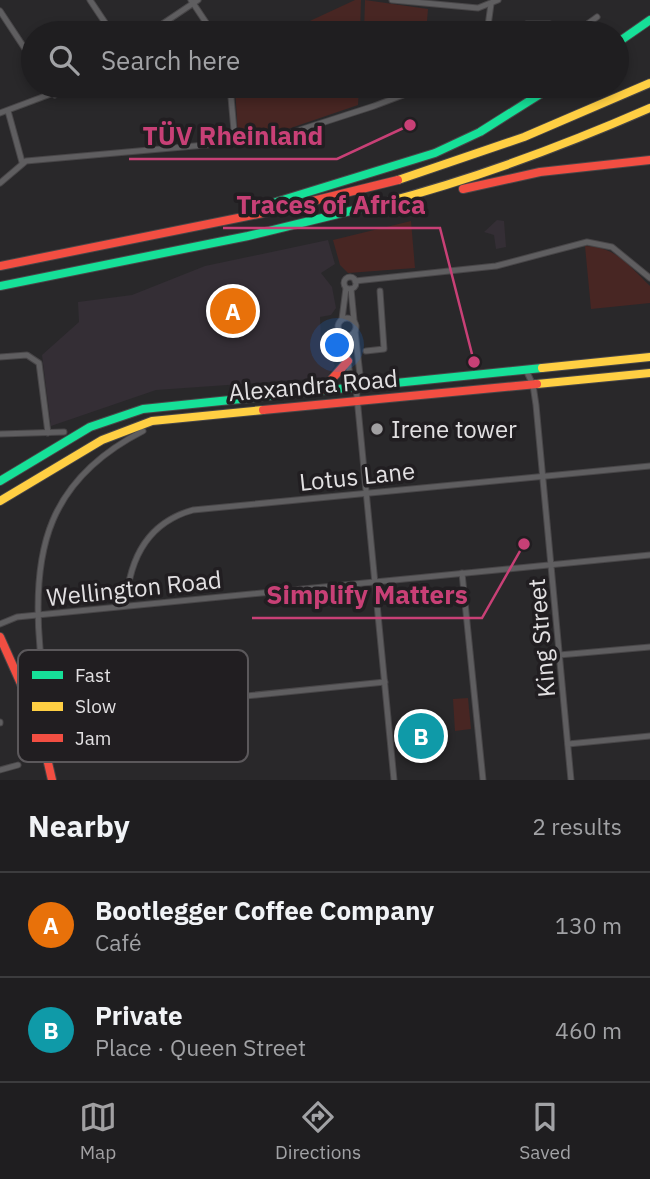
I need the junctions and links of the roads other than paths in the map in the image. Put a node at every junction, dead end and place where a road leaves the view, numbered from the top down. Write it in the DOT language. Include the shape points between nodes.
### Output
graph roads {
  1 [pos="90,0"];
  2 [pos="391,0"];
  3 [pos="498,0"];
  4 [pos="194,1"];
  5 [pos="491,4"];
  6 [pos="0,11"];
  7 [pos="597,17"];
  8 [pos="650,20"];
  9 [pos="104,21"];
  10 [pos="166,21"];
  11 [pos="206,21"];
  12 [pos="489,21"];
  13 [pos="592,21"];
  14 [pos="629,35"];
  15 [pos="21,43"];
  16 [pos="650,83"];
  17 [pos="629,93"];
  18 [pos="44,98"];
  19 [pos="231,98"];
  20 [pos="393,98"];
  21 [pos="534,98"];
  22 [pos="619,98"];
  23 [pos="650,108"];
  24 [pos="8,111"];
  25 [pos="0,113"];
  26 [pos="234,142"];
  27 [pos="650,160"];
  28 [pos="22,162"];
  29 [pos="0,183"];
  30 [pos="345,214"];
  31 [pos="194,226"];
  32 [pos="0,266"];
  33 [pos="650,278"];
  34 [pos="355,281"];
  35 [pos="0,286"];
  36 [pos="349,289"];
  37 [pos="380,291"];
  38 [pos="342,319"];
  39 [pos="354,321"];
  40 [pos="355,331"];
  41 [pos="344,335"];
  42 [pos="366,351"];
  43 [pos="0,357"];
  44 [pos="650,357"];
  45 [pos="348,360"];
  46 [pos="526,370"];
  47 [pos="650,373"];
  48 [pos="533,385"];
  49 [pos="356,387"];
  50 [pos="323,390"];
  51 [pos="358,400"];
  52 [pos="143,431"];
  53 [pos="64,432"];
  54 [pos="48,433"];
  55 [pos="0,434"];
  56 [pos="650,466"];
  57 [pos="543,476"];
  58 [pos="0,481"];
  59 [pos="366,493"];
  60 [pos="0,501"];
  61 [pos="650,555"];
  62 [pos="552,564"];
  63 [pos="462,573"];
  64 [pos="376,582"];
  65 [pos="126,606"];
  66 [pos="37,615"];
  67 [pos="0,624"];
  68 [pos="0,639"];
  69 [pos="650,647"];
  70 [pos="40,650"];
  71 [pos="559,655"];
  72 [pos="18,673"];
  73 [pos="385,682"];
  74 [pos="248,695"];
  75 [pos="650,736"];
  76 [pos="568,744"];
  77 [pos="49,762"];
  78 [pos="18,765"];
  79 [pos="0,770"];
  80 [pos="52,780"];
  81 [pos="394,780"];
  82 [pos="483,780"];
  83 [pos="571,780"];
  1 -- 9 [label="street"];
  2 -- 5 [label="street" via="478,8"];
  3 -- 5 [label="street"];
  4 -- 10 [label="street"];
  4 -- 11 [label="street"];
  5 -- 12 [label="street"];
  6 -- 15 [label="street"];
  7 -- 13 [label="street"];
  8 -- 14 [label="main road"];
  16 -- 17 [label="main road"];
  18 -- 24 [label="street"];
  19 -- 26 [label="street"];
  20 -- 26 [label="street" via="284,136"];
  21 -- 31 [label="main road" via="480,132 428,155"];
  22 -- 31 [label="main road" via="455,161 308,203"];
  23 -- 30 [label="main road" via="594,135 467,181"];
  24 -- 25 [label="street"];
  24 -- 28 [label="street"];
  26 -- 28 [label="street"];
  27 -- 30 [label="main road" via="540,172"];
  28 -- 29 [label="street"];
  30 -- 35 [label="main road"];
  31 -- 32 [label="main road"];
  33 -- 34 [label="street" via="612,247 587,242 496,265"];
  34 -- 36 [label="street"];
  34 -- 36 [label="street" via="346,279"];
  36 -- 38 [label="street"];
  36 -- 39 [label="street"];
  37 -- 42 [label="street" via="384,349"];
  38 -- 39 [label="street"];
  38 -- 41 [label="street" via="338,328"];
  39 -- 40 [label="street"];
  40 -- 41 [label="street"];
  40 -- 49 [label="street" via="360,375"];
  41 -- 45 [label="street"];
  43 -- 54 [label="street" via="27,355 39,363"];
  44 -- 46 [label="main road, Alexandra Road"];
  45 -- 49 [label="street"];
  45 -- 50 [label="main road"];
  46 -- 48 [label="street, King Street"];
  46 -- 49 [label="main road, Alexandra Road"];
  47 -- 48 [label="main road, Alexandra Road"];
  48 -- 51 [label="main road, Alexandra Road"];
  48 -- 57 [label="street, King Street"];
  49 -- 50 [label="main road, Alexandra Road"];
  49 -- 51 [label="street"];
  50 -- 58 [label="main road, Alexandra Road" via="143,409 90,427"];
  51 -- 59 [label="street"];
  51 -- 60 [label="main road, Alexandra Road" via="139,425 76,454"];
  52 -- 66 [label="street" via="97,461 60,506 42,549"];
  53 -- 54 [label="street"];
  54 -- 55 [label="street"];
  56 -- 57 [label="street, Lotus Lane"];
  57 -- 59 [label="street, Lotus Lane"];
  57 -- 62 [label="street, King Street"];
  59 -- 64 [label="street"];
  59 -- 65 [label="street, Lotus Lane" via="208,508 177,516 153,532 137,552"];
  61 -- 62 [label="street, Wellington Road"];
  62 -- 63 [label="street, Wellington Road"];
  62 -- 71 [label="street, King Street"];
  63 -- 64 [label="street, Wellington Road"];
  63 -- 82 [label="street"];
  64 -- 65 [label="street, Wellington Road"];
  64 -- 73 [label="street"];
  65 -- 66 [label="street, Wellington Road"];
  66 -- 67 [label="street, Wellington Road"];
  66 -- 70 [label="street"];
  68 -- 72 [label="main road"];
  69 -- 71 [label="street"];
  71 -- 76 [label="street, King Street"];
  73 -- 74 [label="street"];
  73 -- 81 [label="street"];
  75 -- 76 [label="street"];
  76 -- 83 [label="street, King Street"];
  77 -- 80 [label="main road"];
  78 -- 79 [label="street"];
}
